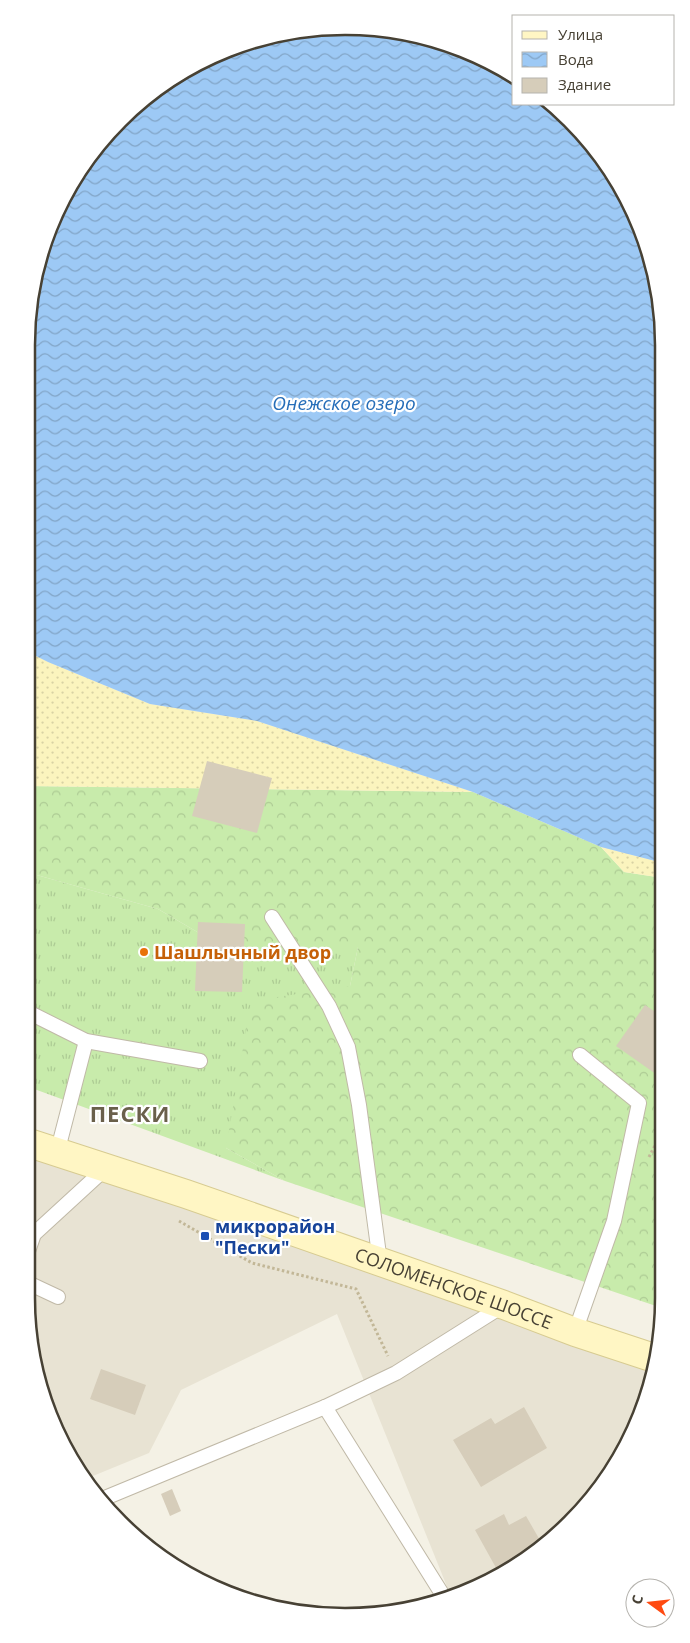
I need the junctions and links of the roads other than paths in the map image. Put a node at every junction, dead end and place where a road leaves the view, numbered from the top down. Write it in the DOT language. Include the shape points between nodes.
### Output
graph roads {
  1 [pos="272,917"];
  2 [pos="35,1015"];
  3 [pos="86,1040"];
  4 [pos="580,1055"];
  5 [pos="200,1061"];
  6 [pos="35,1145"];
  7 [pos="57,1153"];
  8 [pos="106,1167"];
  9 [pos="35,1233"];
  10 [pos="380,1262"];
  11 [pos="35,1286"];
  12 [pos="58,1297"];
  13 [pos="504,1305"];
  14 [pos="575,1332"];
  15 [pos="649,1356"];
  16 [pos="326,1407"];
  17 [pos="108,1497"];
  18 [pos="441,1593"];
  1 -- 10 [label="lane" via="329,1006 348,1047"];
  2 -- 3 [label="lane"];
  3 -- 5 [label="lane"];
  3 -- 7 [label="lane"];
  4 -- 14 [label="lane" via="639,1103 614,1221"];
  6 -- 7 [label="main road, СОЛОМЕНСКОЕ ШОССЕ"];
  7 -- 8 [label="main road, СОЛОМЕНСКОЕ ШОССЕ"];
  8 -- 9 [label="lane"];
  8 -- 10 [label="main road, СОЛОМЕНСКОЕ ШОССЕ"];
  10 -- 13 [label="main road, СОЛОМЕНСКОЕ ШОССЕ"];
  11 -- 12 [label="lane"];
  13 -- 14 [label="main road, СОЛОМЕНСКОЕ ШОССЕ"];
  13 -- 16 [label="lane" via="396,1372"];
  14 -- 15 [label="main road, СОЛОМЕНСКОЕ ШОССЕ"];
  16 -- 17 [label="lane"];
  16 -- 18 [label="lane"];
}
